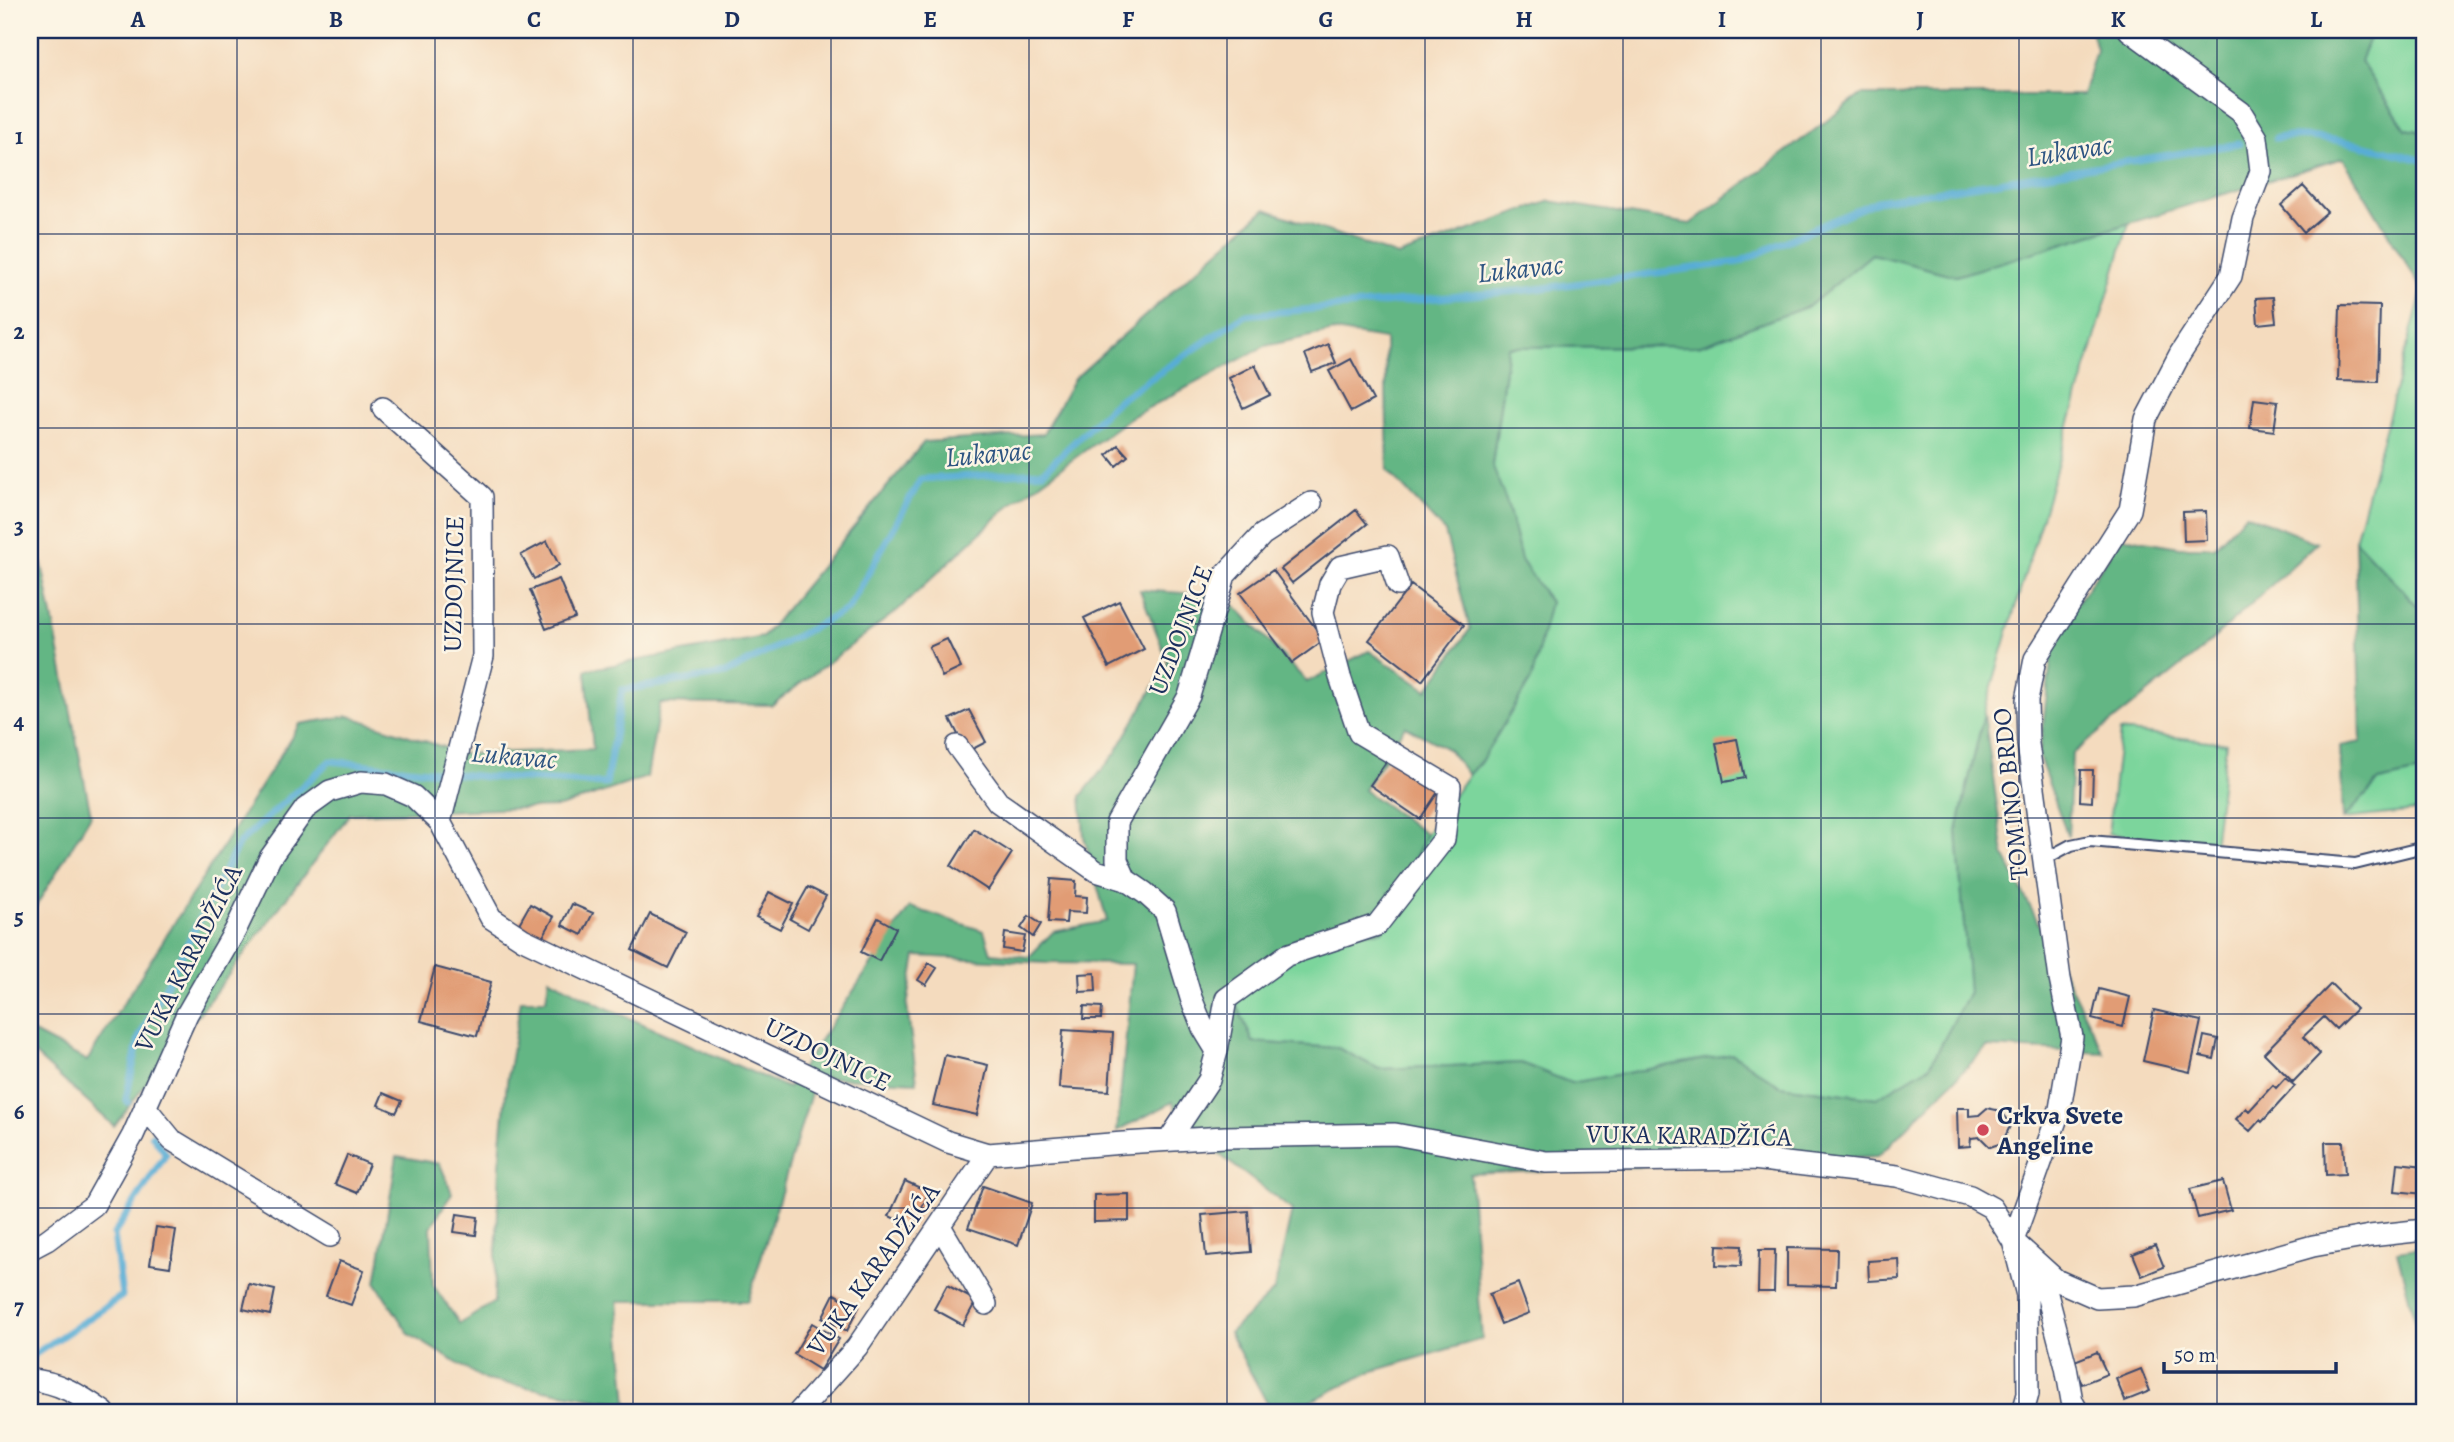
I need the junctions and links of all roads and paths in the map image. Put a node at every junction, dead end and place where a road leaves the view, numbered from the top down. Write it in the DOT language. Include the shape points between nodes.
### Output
graph roads {
  1 [pos="2129,30"];
  2 [pos="383,408"];
  3 [pos="1311,503"];
  4 [pos="1398,585"];
  5 [pos="957,746"];
  6 [pos="440,822"];
  7 [pos="2424,847"];
  8 [pos="2043,860"];
  9 [pos="1126,880"];
  10 [pos="1217,1051"];
  11 [pos="145,1107"];
  12 [pos="1169,1140"];
  13 [pos="988,1154"];
  14 [pos="940,1226"];
  15 [pos="2424,1230"];
  16 [pos="330,1236"];
  17 [pos="2013,1241"];
  18 [pos="30,1249"];
  19 [pos="986,1304"];
  20 [pos="30,1380"];
  21 [pos="104,1412"];
  22 [pos="799,1412"];
  23 [pos="2023,1412"];
  24 [pos="2078,1412"];
  1 -- 8 [label="street, TOMINO BRDO" via="2241,113 2257,138 2261,171 2243,218 2231,276 2180,354 2146,419 2130,510 2035,659 2026,700"];
  2 -- 6 [label="street, UZDOJNICE" via="482,497 483,656"];
  3 -- 9 [label="street, UZDOJNICE" via="1262,535 1225,575 1189,695 1117,822 1116,860"];
  4 -- 10 [label="street" via="1388,556 1340,567 1329,584 1323,612 1359,733 1450,787 1444,839 1377,925 1287,955 1226,999"];
  5 -- 9 [label="street" via="998,802 1096,871"];
  6 -- 11 [label="street, VUKA KARADŽIĆA" via="413,796 386,784 361,782 330,791 305,809 270,858 187,1014"];
  6 -- 13 [label="street, UZDOJNICE" via="491,918 523,939 948,1142"];
  7 -- 8 [label="lane" via="2355,864 2090,841"];
  8 -- 17 [label="street, TOMINO BRDO" via="2072,1037 2060,1109"];
  9 -- 10 [label="street" via="1165,911 1191,998"];
  10 -- 12 [label="street" via="1209,1080"];
  11 -- 16 [label="street" via="172,1140"];
  11 -- 18 [label="street, VUKA KARADŽIĆA" via="94,1205"];
  12 -- 13 [label="street, UZDOJNICE"];
  12 -- 17 [label="street, VUKA KARADŽIĆA" via="1395,1134 1546,1162 1753,1159 1897,1177 1970,1196 1992,1208"];
  13 -- 14 [label="street, VUKA KARADŽIĆA"];
  14 -- 19 [label="street"];
  14 -- 22 [label="street, VUKA KARADŽIĆA" via="857,1347"];
  15 -- 17 [label="street" via="2313,1246 2134,1296 2097,1298 2056,1280"];
  17 -- 23 [label="street, VUKA KARADŽIĆA" via="2027,1295 2028,1394"];
  17 -- 24 [label="street" via="2047,1294"];
  20 -- 21 [label="street" via="69,1390"];
}
